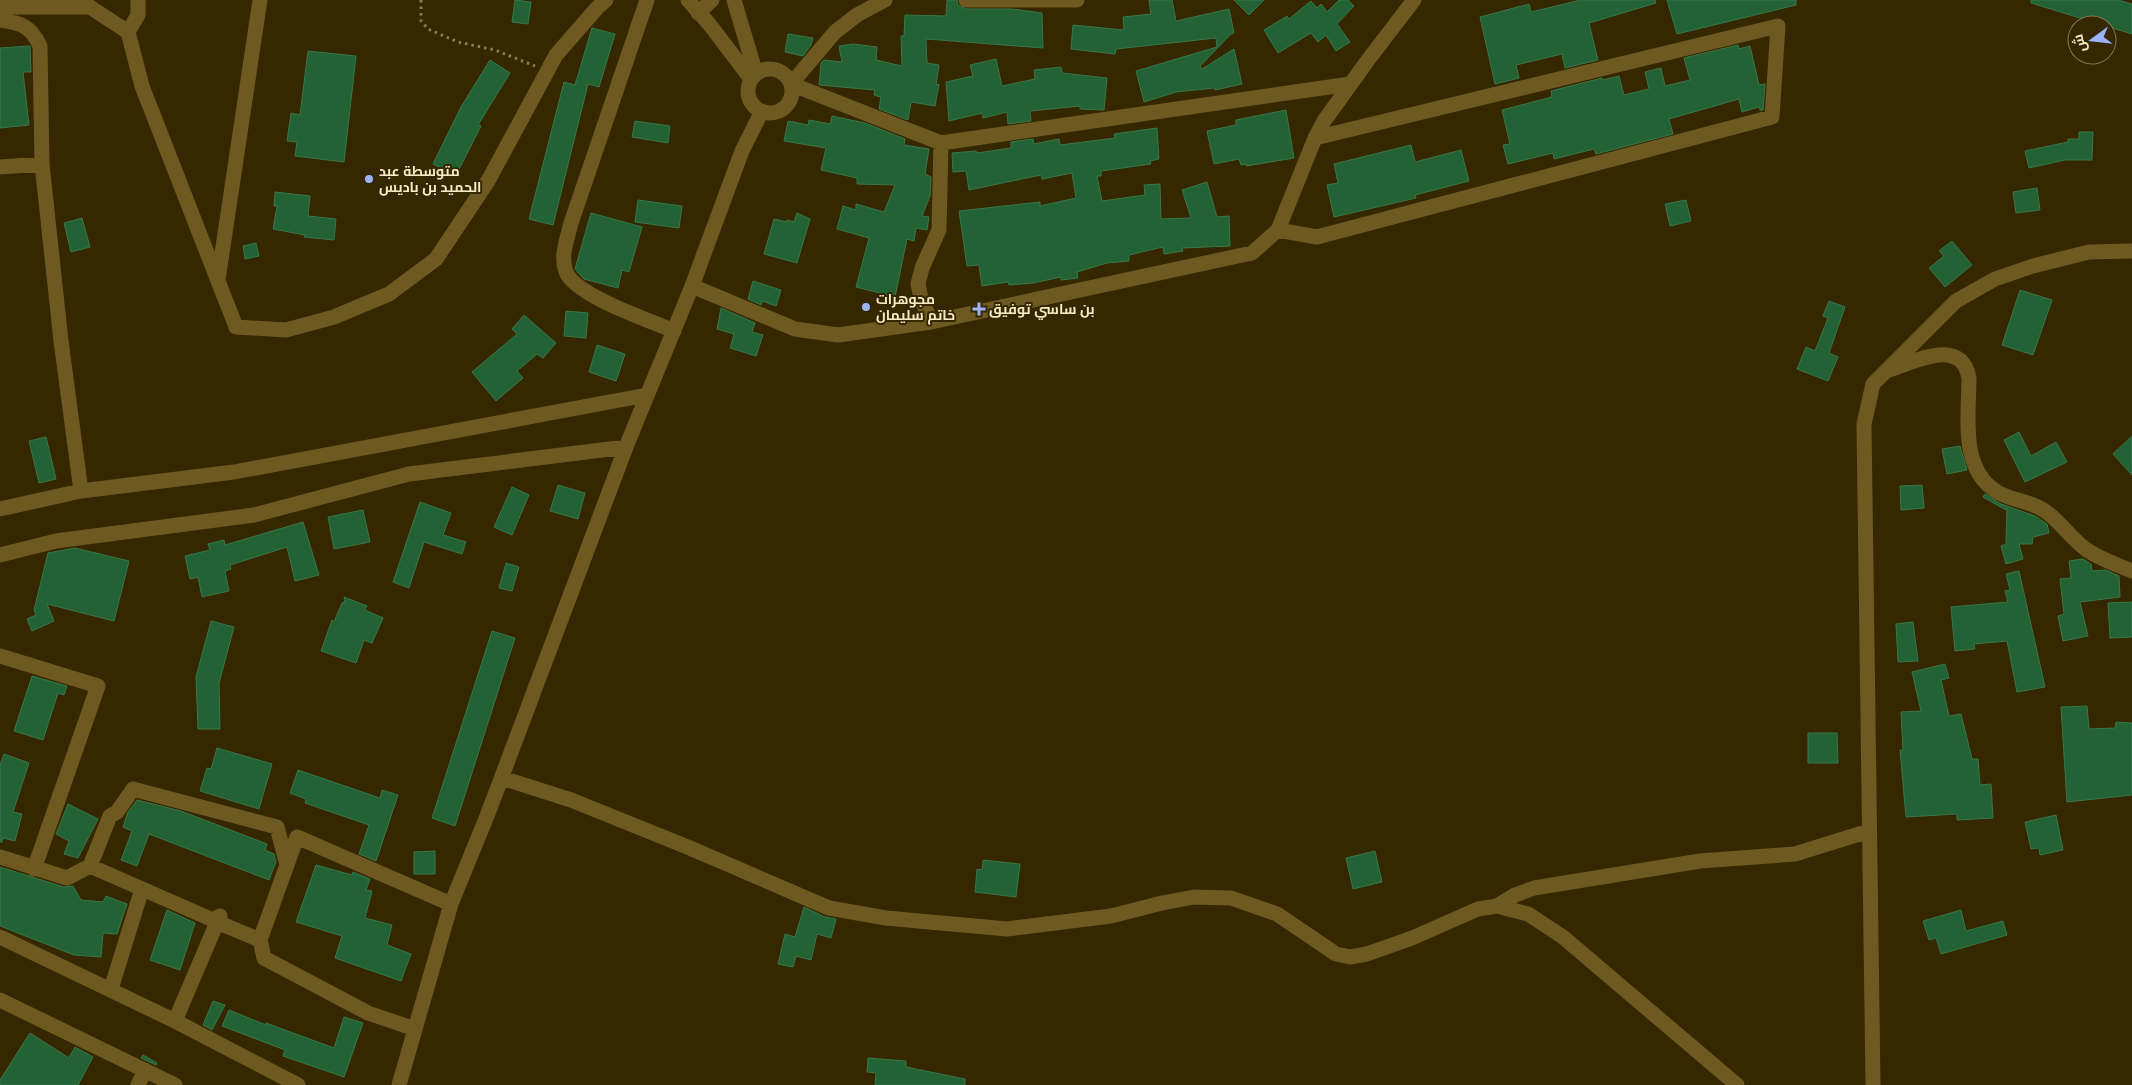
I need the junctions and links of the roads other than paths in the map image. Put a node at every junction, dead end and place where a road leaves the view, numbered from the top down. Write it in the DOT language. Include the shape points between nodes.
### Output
graph roads {
  1 [pos="138,0"];
  2 [pos="260,0"];
  3 [pos="606,0"];
  4 [pos="647,0"];
  5 [pos="688,0"];
  6 [pos="712,0"];
  7 [pos="734,0"];
  8 [pos="885,0"];
  9 [pos="966,0"];
  10 [pos="1077,0"];
  11 [pos="1414,0"];
  12 [pos="0,7"];
  13 [pos="698,13"];
  14 [pos="0,20"];
  15 [pos="128,32"];
  16 [pos="754,77"];
  17 [pos="791,84"];
  18 [pos="1350,84"];
  19 [pos="762,111"];
  20 [pos="1315,138"];
  21 [pos="941,143"];
  22 [pos="42,164"];
  23 [pos="0,167"];
  24 [pos="1278,230"];
  25 [pos="2132,250"];
  26 [pos="218,281"];
  27 [pos="692,286"];
  28 [pos="931,322"];
  29 [pos="674,331"];
  30 [pos="1886,372"];
  31 [pos="648,395"];
  32 [pos="626,447"];
  33 [pos="81,491"];
  34 [pos="0,510"];
  35 [pos="0,555"];
  36 [pos="2132,571"];
  37 [pos="0,656"];
  38 [pos="502,778"];
  39 [pos="1870,831"];
  40 [pos="0,857"];
  41 [pos="287,865"];
  42 [pos="90,866"];
  43 [pos="34,869"];
  44 [pos="142,889"];
  45 [pos="451,904"];
  46 [pos="1497,906"];
  47 [pos="217,924"];
  48 [pos="0,937"];
  49 [pos="260,940"];
  50 [pos="111,989"];
  51 [pos="0,1000"];
  52 [pos="175,1021"];
  53 [pos="415,1029"];
  54 [pos="145,1070"];
  55 [pos="138,1085"];
  56 [pos="175,1085"];
  57 [pos="298,1085"];
  58 [pos="399,1085"];
  59 [pos="1737,1085"];
  60 [pos="1873,1085"];
  1 -- 15 [label="street" via="138,15"];
  2 -- 26 [label="street"];
  3 -- 26 [label="street" via="556,54 488,181 436,259 389,294 334,317 286,330 236,327"];
  4 -- 29 [label="street" via="571,223 563,257 567,274 586,293"];
  5 -- 13 [label="street"];
  6 -- 13 [label="street"];
  7 -- 16 [label="street"];
  8 -- 17 [label="street" via="835,32"];
  9 -- 10 [label="street"];
  11 -- 18 [label="street"];
  12 -- 15 [label="street" via="90,7"];
  13 -- 16 [label="street"];
  14 -- 22 [label="street" via="16,22 34,32 40,46"];
  15 -- 26 [label="street" via="142,86"];
  16 -- 17 [label="street" via="773,69 784,74"];
  16 -- 19 [label="street" via="748,94 755,107"];
  17 -- 19 [label="street" via="788,104 776,112"];
  17 -- 21 [label="street"];
  18 -- 20 [label="street"];
  18 -- 21 [label="street"];
  19 -- 27 [label="street" via="742,151"];
  20 -- 24 [label="street"];
  20 -- 24 [label="street" via="1778,26 1772,117 1317,237"];
  21 -- 28 [label="street" via="940,230 918,284"];
  22 -- 23 [label="street"];
  22 -- 33 [label="street"];
  24 -- 28 [label="street" via="1252,253"];
  25 -- 30 [label="street" via="2089,252 1995,279 1956,301"];
  27 -- 28 [label="street" via="795,329 838,335"];
  27 -- 29 [label="street"];
  29 -- 31 [label="street"];
  30 -- 36 [label="street" via="1940,354 1956,357 1967,370 1969,378 1968,445 1982,479 2013,501 2029,503 2043,510 2087,550"];
  30 -- 39 [label="street" via="1873,384 1864,424"];
  31 -- 32 [label="street"];
  31 -- 33 [label="street" via="234,472"];
  32 -- 35 [label="street" via="408,474 254,515 56,541"];
  32 -- 38 [label="street"];
  33 -- 34 [label="street"];
  37 -- 43 [label="street" via="98,686"];
  38 -- 45 [label="street"];
  38 -- 46 [label="street" via="571,800 829,908 886,918 1007,929 1111,916 1194,897 1232,898 1277,914 1336,954 1350,957 1412,938 1478,909"];
  39 -- 46 [label="street" via="1795,854 1700,861 1534,888 1515,894"];
  39 -- 60 [label="street"];
  40 -- 43 [label="street"];
  41 -- 42 [label="street" via="277,827 133,788 117,812 110,816"];
  41 -- 45 [label="street" via="297,836"];
  41 -- 49 [label="street"];
  42 -- 43 [label="street" via="67,878"];
  42 -- 44 [label="street"];
  44 -- 47 [label="street"];
  44 -- 50 [label="street"];
  45 -- 53 [label="street"];
  46 -- 59 [label="street" via="1528,914 1563,937"];
  47 -- 49 [label="street"];
  47 -- 52 [label="street"];
  48 -- 50 [label="street"];
  49 -- 53 [label="street" via="264,958 368,1014"];
  50 -- 52 [label="street"];
  51 -- 54 [label="street"];
  52 -- 57 [label="street"];
  53 -- 58 [label="street"];
  54 -- 55 [label="street"];
  54 -- 56 [label="street"];
}
